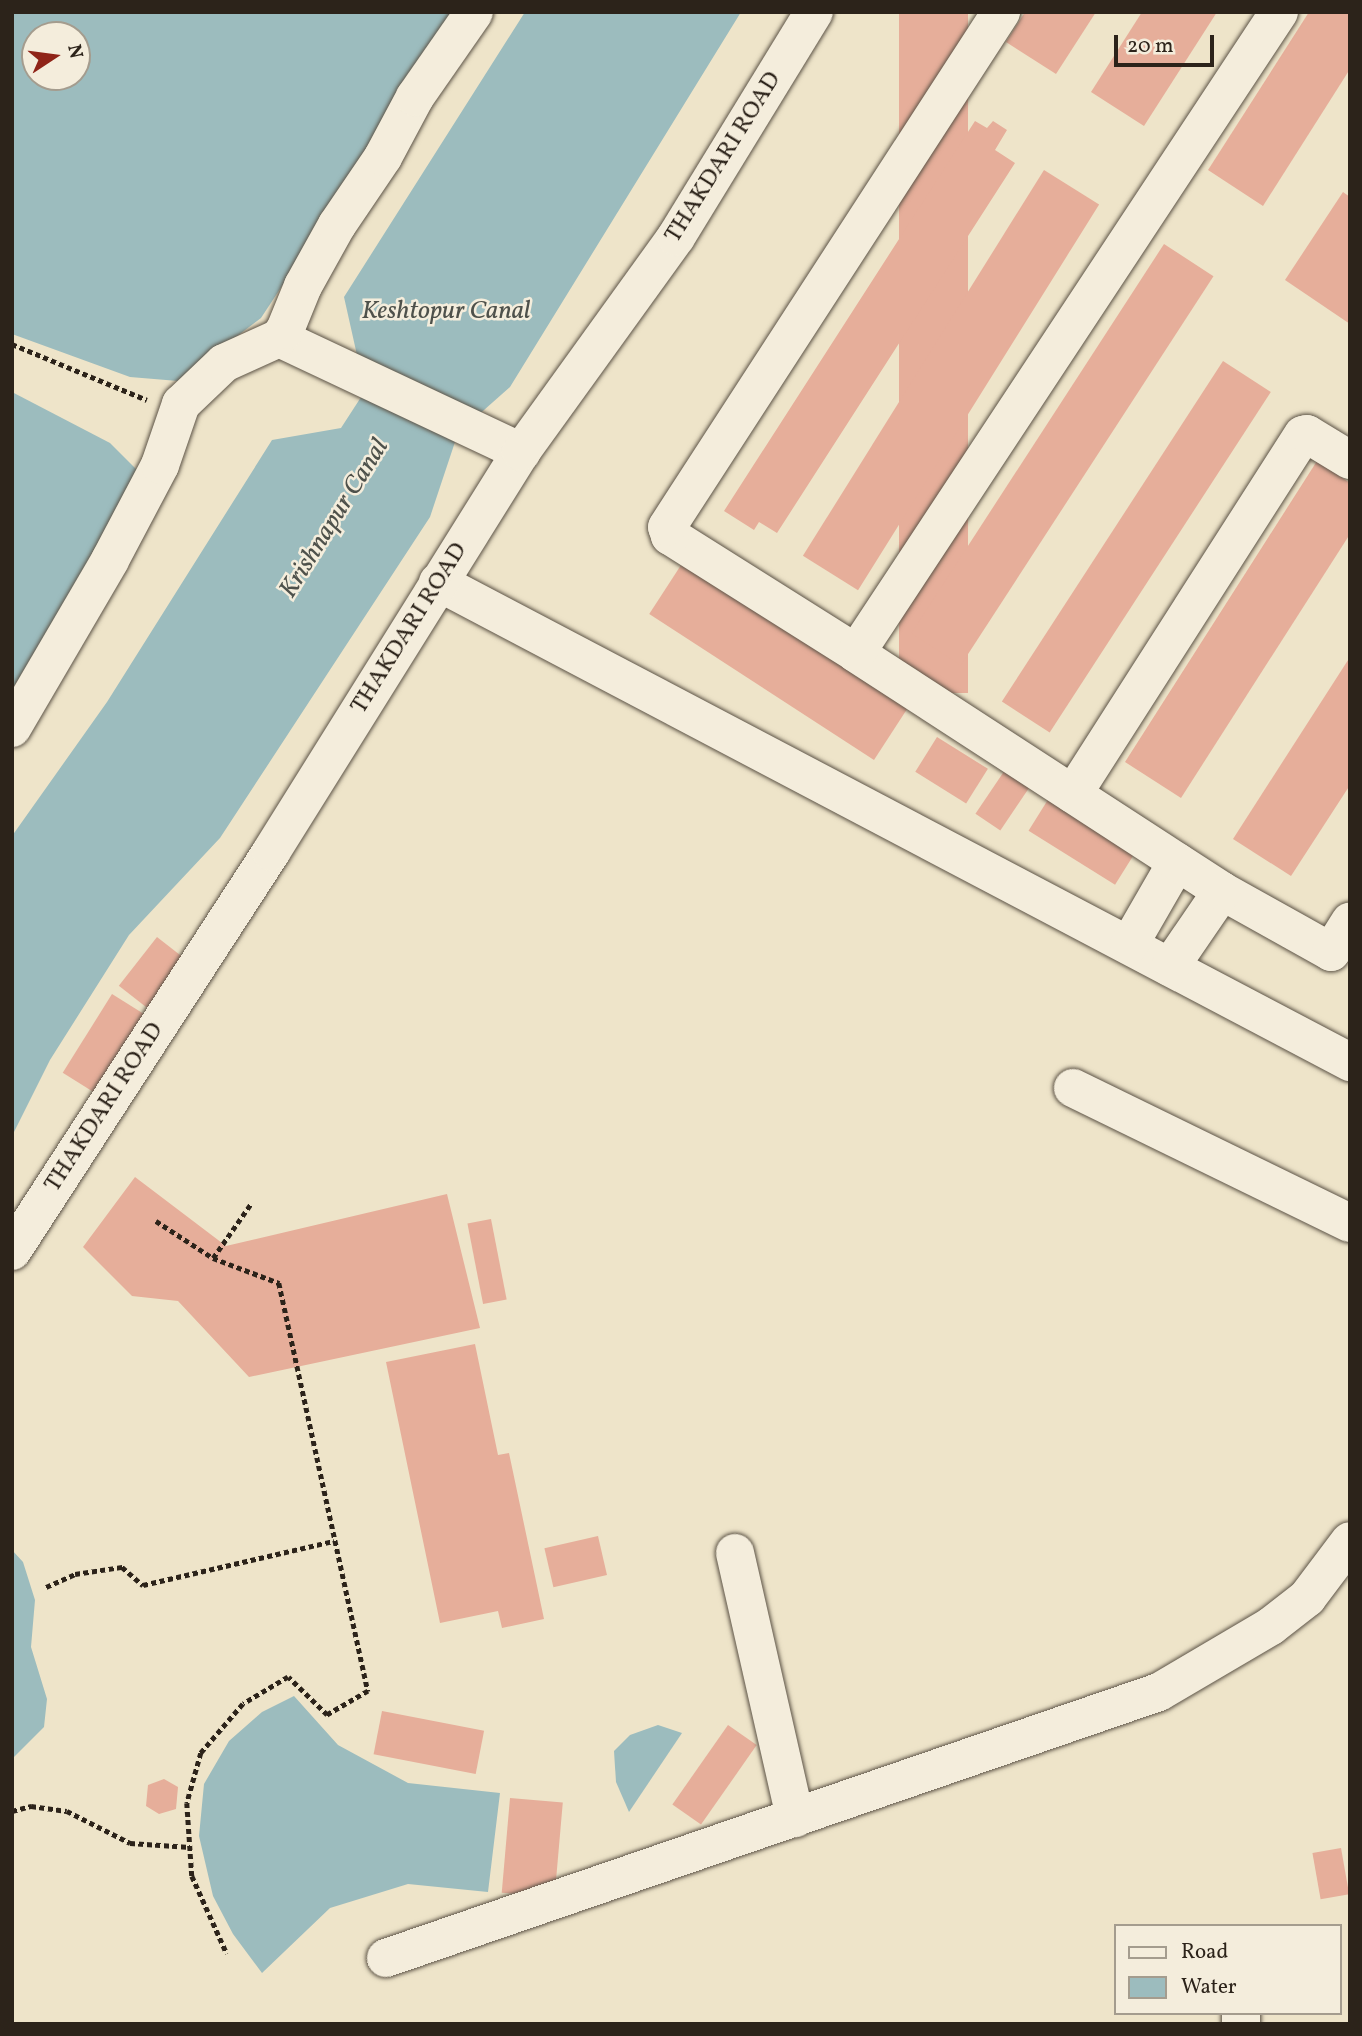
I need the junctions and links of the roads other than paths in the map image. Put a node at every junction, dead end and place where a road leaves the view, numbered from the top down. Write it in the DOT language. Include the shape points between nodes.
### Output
graph roads {
  1 [pos="474,12"];
  2 [pos="814,12"];
  3 [pos="1001,12"];
  4 [pos="1279,12"];
  5 [pos="279,338"];
  6 [pos="522,452"];
  7 [pos="1350,460"];
  8 [pos="438,582"];
  9 [pos="856,653"];
  10 [pos="12,729"];
  11 [pos="1073,794"];
  12 [pos="1177,862"];
  13 [pos="1222,891"];
  14 [pos="1129,945"];
  15 [pos="1344,945"];
  16 [pos="1170,967"];
  17 [pos="1350,1062"];
  18 [pos="1073,1088"];
  19 [pos="1350,1223"];
  20 [pos="12,1251"];
  21 [pos="1350,1541"];
  22 [pos="735,1553"];
  23 [pos="795,1818"];
  24 [pos="386,1958"];
  1 -- 5 [label="street" via="415,97 383,157 337,225"];
  2 -- 6 [label="street, THAKDARI ROAD" via="676,237"];
  3 -- 9 [label="street" via="666,532"];
  4 -- 9 [label="street"];
  5 -- 6 [label="street"];
  5 -- 10 [label="street" via="224,363 181,404 160,465"];
  6 -- 8 [label="street, THAKDARI ROAD"];
  7 -- 11 [label="street" via="1303,435"];
  8 -- 14 [label="street"];
  8 -- 20 [label="street, THAKDARI ROAD" via="271,852"];
  9 -- 11 [label="street"];
  11 -- 12 [label="street"];
  12 -- 13 [label="street"];
  12 -- 14 [label="street"];
  13 -- 15 [label="street"];
  13 -- 16 [label="street"];
  14 -- 16 [label="street"];
  16 -- 17 [label="street"];
  18 -- 19 [label="street"];
  21 -- 23 [label="street" via="1307,1598 1271,1626 1179,1682"];
  22 -- 23 [label="street"];
  23 -- 24 [label="street"];
}
